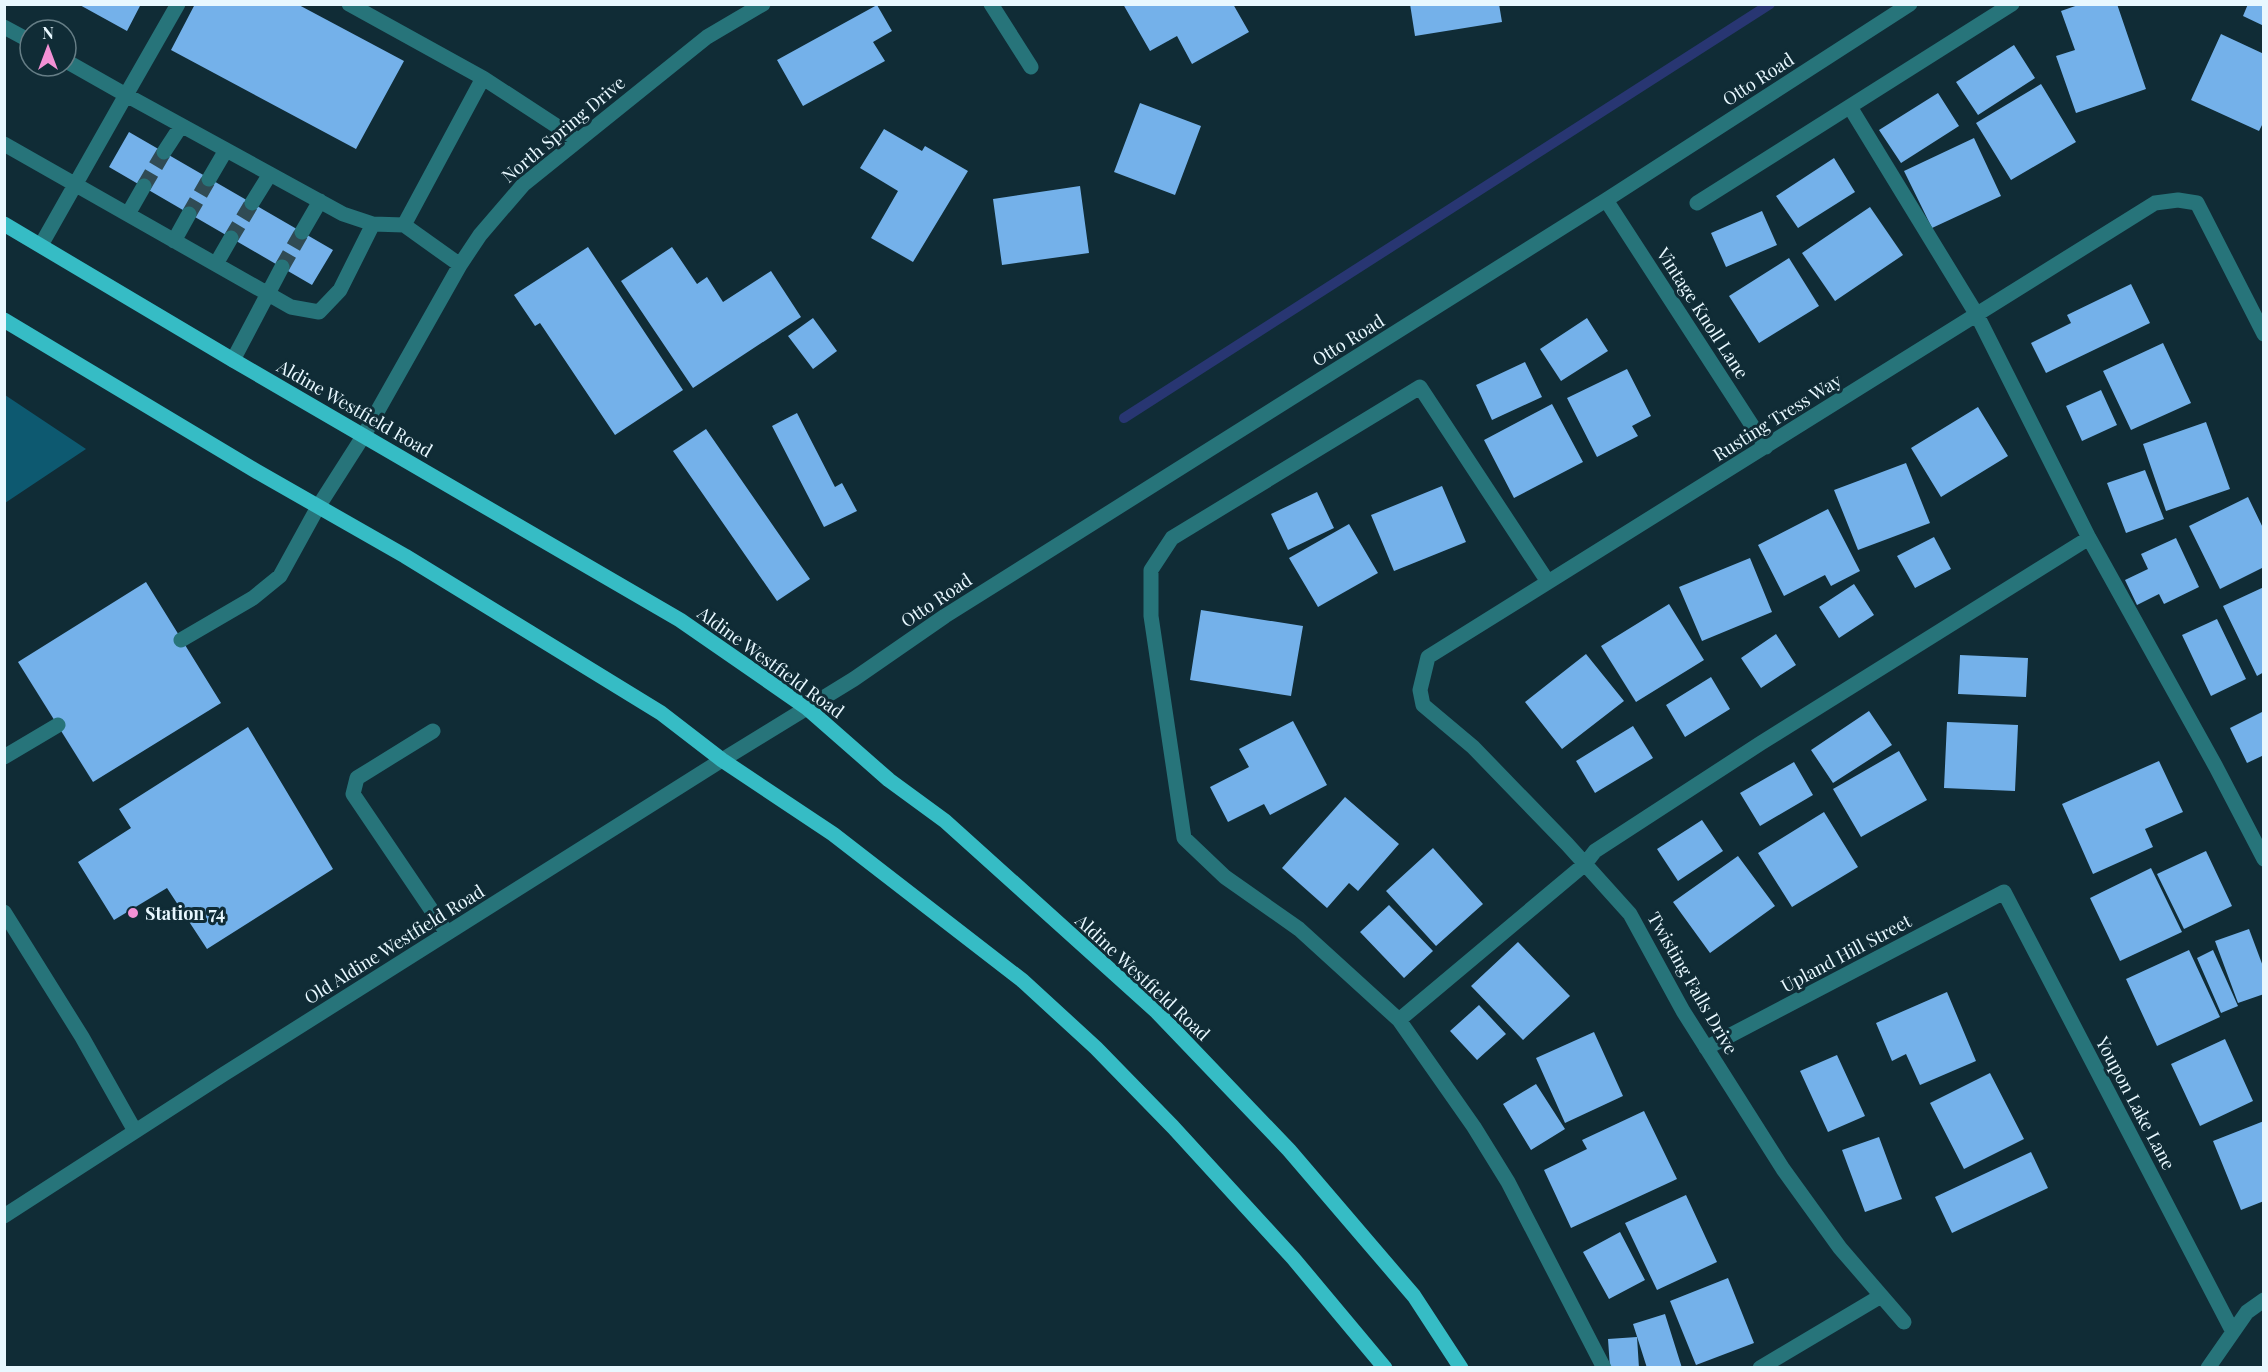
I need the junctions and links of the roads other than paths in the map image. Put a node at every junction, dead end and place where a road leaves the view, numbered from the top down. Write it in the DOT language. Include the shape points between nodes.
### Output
graph roads {
  1 [pos="178,4"];
  2 [pos="349,4"];
  3 [pos="763,4"];
  4 [pos="991,4"];
  5 [pos="1910,4"];
  6 [pos="2012,4"];
  7 [pos="4,27"];
  8 [pos="18,35"];
  9 [pos="1031,67"];
  10 [pos="78,69"];
  11 [pos="483,78"];
  12 [pos="126,95"];
  13 [pos="1850,107"];
  14 [pos="181,126"];
  15 [pos="578,140"];
  16 [pos="4,144"];
  17 [pos="226,150"];
  18 [pos="164,152"];
  19 [pos="270,174"];
  20 [pos="209,178"];
  21 [pos="74,183"];
  22 [pos="144,186"];
  23 [pos="1606,200"];
  24 [pos="320,201"];
  25 [pos="1697,203"];
  26 [pos="252,204"];
  27 [pos="128,214"];
  28 [pos="189,214"];
  29 [pos="4,224"];
  30 [pos="373,224"];
  31 [pos="404,225"];
  32 [pos="302,232"];
  33 [pos="231,238"];
  34 [pos="174,241"];
  35 [pos="40,245"];
  36 [pos="216,264"];
  37 [pos="460,265"];
  38 [pos="282,267"];
  39 [pos="267,294"];
  40 [pos="1977,315"];
  41 [pos="4,320"];
  42 [pos="2264,334"];
  43 [pos="233,360"];
  44 [pos="364,435"];
  45 [pos="1766,447"];
  46 [pos="318,507"];
  47 [pos="2089,538"];
  48 [pos="1548,582"];
  49 [pos="181,640"];
  50 [pos="1420,690"];
  51 [pos="807,708"];
  52 [pos="57,725"];
  53 [pos="433,731"];
  54 [pos="4,757"];
  55 [pos="722,760"];
  56 [pos="2264,859"];
  57 [pos="1585,864"];
  58 [pos="2004,892"];
  59 [pos="4,912"];
  60 [pos="447,933"];
  61 [pos="1399,1020"];
  62 [pos="1706,1048"];
  63 [pos="135,1131"];
  64 [pos="4,1216"];
  65 [pos="1881,1296"];
  66 [pos="2264,1300"];
  67 [pos="1904,1322"];
  68 [pos="2233,1332"];
  69 [pos="1384,1368"];
  70 [pos="1461,1368"];
  71 [pos="1604,1368"];
  72 [pos="1760,1368"];
  73 [pos="2208,1368"];
  1 -- 12 [label="street"];
  2 -- 11 [label="street"];
  3 -- 15 [label="street, North Spring Drive" via="707,37"];
  4 -- 9 [label="street"];
  5 -- 23 [label="street, Otto Road"];
  6 -- 13 [label="street"];
  7 -- 8 [label="street"];
  10 -- 12 [label="street"];
  11 -- 15 [label="street"];
  11 -- 31 [label="street"];
  12 -- 14 [label="street"];
  12 -- 21 [label="street"];
  13 -- 25 [label="street"];
  13 -- 40 [label="street"];
  14 -- 17 [label="street"];
  14 -- 18 [label="street"];
  15 -- 37 [label="street, North Spring Drive" via="523,185 480,234"];
  16 -- 21 [label="street"];
  17 -- 19 [label="street"];
  17 -- 20 [label="street"];
  19 -- 24 [label="street"];
  19 -- 26 [label="street"];
  21 -- 27 [label="street"];
  21 -- 35 [label="street"];
  22 -- 27 [label="street"];
  23 -- 45 [label="street, Vintage Knoll Lane"];
  23 -- 51 [label="street, Otto Road" via="945,616"];
  24 -- 30 [label="street"];
  24 -- 32 [label="street"];
  27 -- 34 [label="street"];
  28 -- 34 [label="street"];
  29 -- 35 [label="main road, Aldine Westfield Road"];
  30 -- 31 [label="street"];
  30 -- 39 [label="street" via="340,290 320,312 291,308"];
  31 -- 37 [label="street"];
  33 -- 36 [label="street"];
  34 -- 36 [label="street"];
  35 -- 43 [label="main road, Aldine Westfield Road"];
  36 -- 39 [label="street"];
  37 -- 44 [label="street, North Spring Drive"];
  38 -- 39 [label="street"];
  39 -- 43 [label="street"];
  40 -- 42 [label="street, Rusting Tress Way" via="2155,204 2178,200 2197,204"];
  40 -- 45 [label="street, Rusting Tress Way"];
  40 -- 47 [label="street"];
  41 -- 46 [label="main road"];
  43 -- 44 [label="main road, Aldine Westfield Road"];
  44 -- 46 [label="street, North Spring Drive"];
  44 -- 51 [label="main road, Aldine Westfield Road" via="680,620"];
  45 -- 48 [label="street, Rusting Tress Way"];
  46 -- 49 [label="street, North Spring Drive" via="280,576 253,598"];
  46 -- 55 [label="main road" via="661,713"];
  47 -- 56 [label="street"];
  47 -- 57 [label="street" via="1595,851"];
  48 -- 50 [label="street, Rusting Tress Way" via="1428,657"];
  48 -- 61 [label="street" via="1420,387 1172,538 1151,570 1151,616 1184,838 1225,877 1299,928"];
  50 -- 57 [label="street, Twisting Falls Drive" via="1423,705 1473,747"];
  51 -- 55 [label="street, Old Aldine Westfield Road"];
  51 -- 70 [label="main road, Aldine Westfield Road" via="889,780 945,822 1156,1012 1289,1150 1414,1296"];
  52 -- 54 [label="street"];
  53 -- 60 [label="street" via="357,778 353,794"];
  55 -- 60 [label="street, Old Aldine Westfield Road"];
  55 -- 69 [label="main road" via="833,834 1023,981 1096,1048 1293,1258"];
  57 -- 61 [label="street"];
  57 -- 62 [label="street, Twisting Falls Drive" via="1630,914"];
  58 -- 62 [label="street, Upland Hill Street"];
  58 -- 68 [label="street, Youpon Lake Lane"];
  59 -- 63 [label="street"];
  60 -- 63 [label="street, Old Aldine Westfield Road"];
  61 -- 71 [label="street" via="1508,1182"];
  62 -- 65 [label="street, Twisting Falls Drive" via="1783,1169 1840,1248"];
  63 -- 64 [label="street, Old Aldine Westfield Road"];
  65 -- 67 [label="street, Twisting Falls Drive"];
  65 -- 72 [label="street"];
  66 -- 68 [label="street" via="2247,1312"];
  68 -- 73 [label="street"];
}
